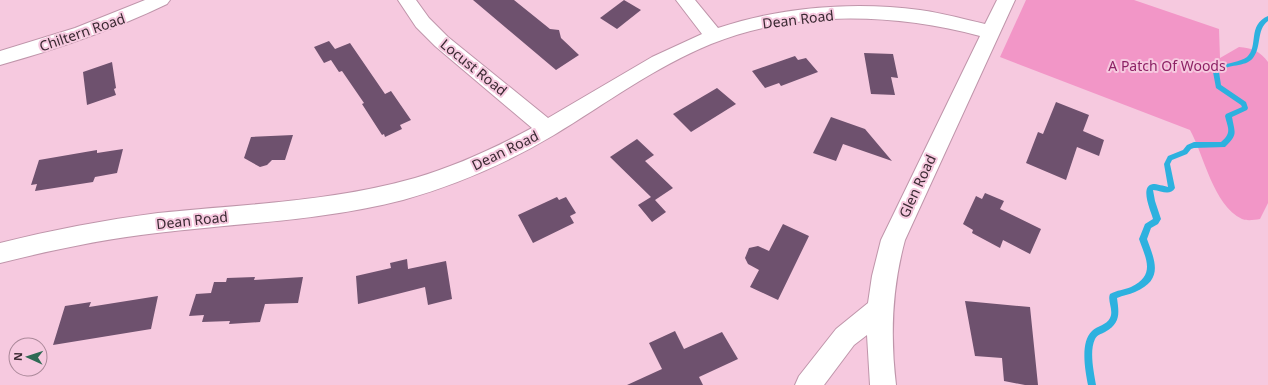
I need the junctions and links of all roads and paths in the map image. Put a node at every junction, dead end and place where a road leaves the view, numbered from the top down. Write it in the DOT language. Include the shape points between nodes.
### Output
graph roads {
  1 [pos="161,0"];
  2 [pos="407,0"];
  3 [pos="685,0"];
  4 [pos="1006,0"];
  5 [pos="990,32"];
  6 [pos="714,36"];
  7 [pos="0,58"];
  8 [pos="547,129"];
  9 [pos="0,253"];
  10 [pos="879,309"];
  11 [pos="808,385"];
  12 [pos="884,385"];
  1 -- 7 [label="street, Chiltern Road" via="73,37"];
  2 -- 8 [label="street, Locust Road" via="417,16 442,42 520,104"];
  3 -- 6 [label="street"];
  4 -- 5 [label="street, Glen Road"];
  5 -- 6 [label="street, Dean Road" via="932,18 883,13 779,20"];
  5 -- 10 [label="street, Glen Road" via="898,226 885,267"];
  6 -- 8 [label="street, Dean Road" via="680,50"];
  8 -- 9 [label="street, Dean Road" via="476,165 401,191 303,209 109,230"];
  10 -- 11 [label="street" via="845,337"];
  10 -- 12 [label="street, Glen Road" via="879,340"];
}
